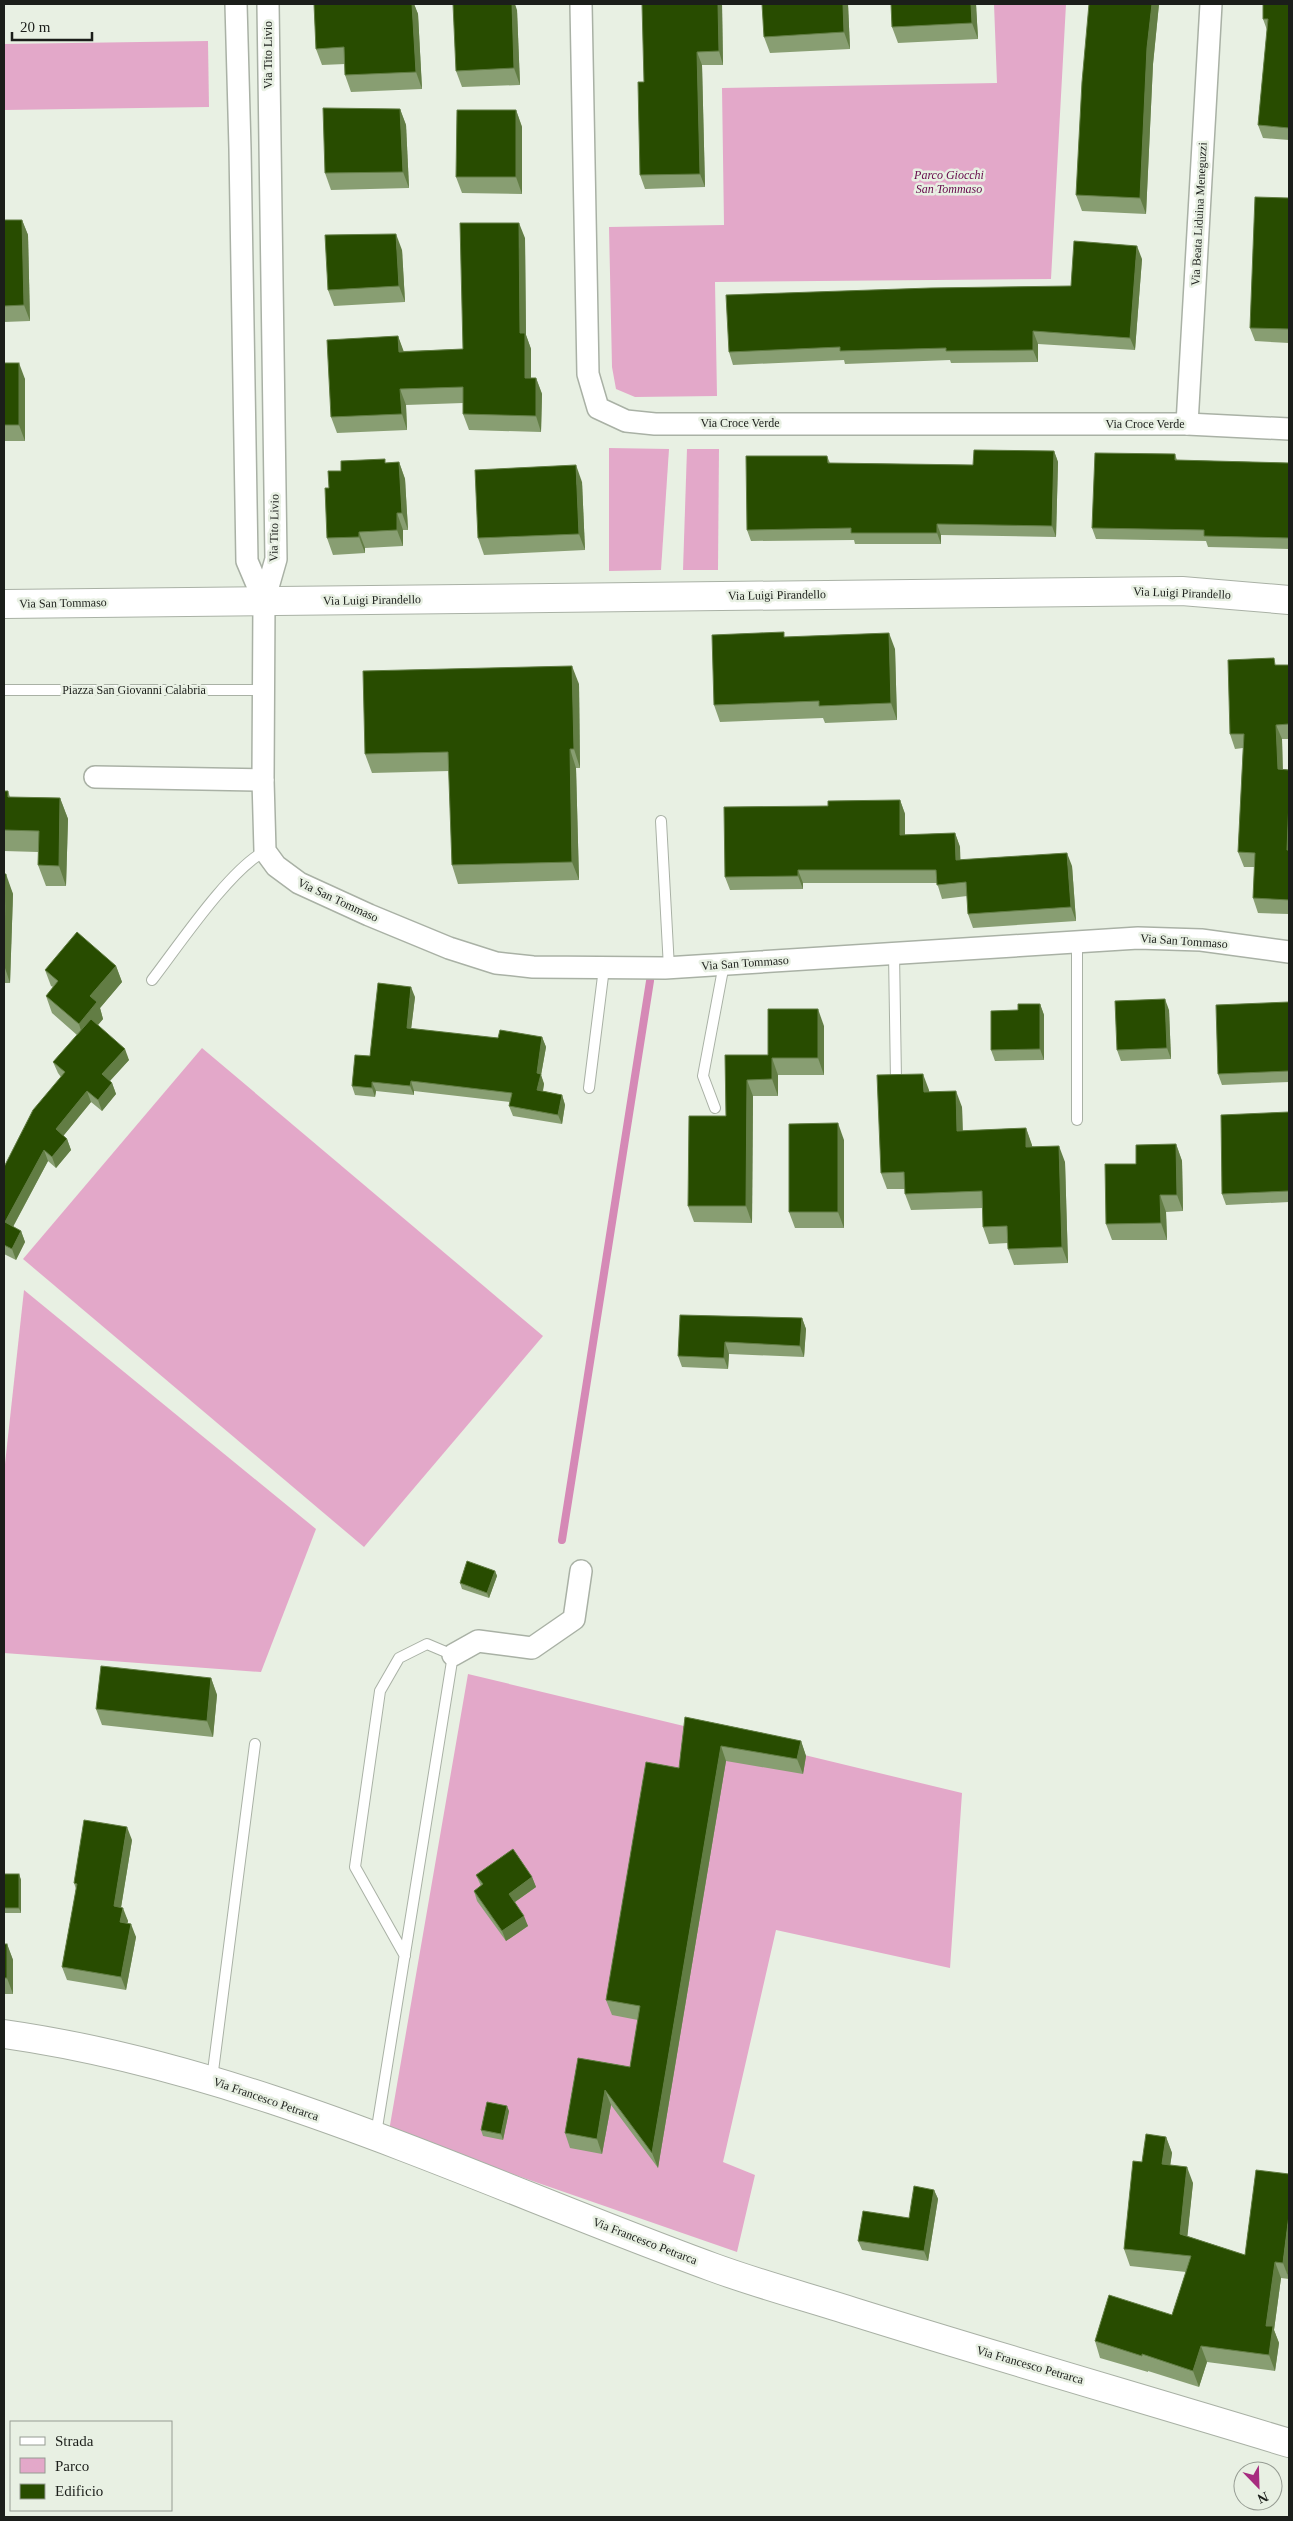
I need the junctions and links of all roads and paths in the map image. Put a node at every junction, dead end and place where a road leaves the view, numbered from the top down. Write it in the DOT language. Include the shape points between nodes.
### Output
graph roads {
  1 [pos="236,4"];
  2 [pos="268,4"];
  3 [pos="581,4"];
  4 [pos="1211,4"];
  5 [pos="240,106"];
  6 [pos="269,106"];
  7 [pos="241,190"];
  8 [pos="270,190"];
  9 [pos="1187,424"];
  10 [pos="1289,429"];
  11 [pos="1289,600"];
  12 [pos="264,601"];
  13 [pos="4,604"];
  14 [pos="4,690"];
  15 [pos="263,690"];
  16 [pos="95,777"];
  17 [pos="263,780"];
  18 [pos="661,821"];
  19 [pos="265,851"];
  20 [pos="1077,941"];
  21 [pos="1289,952"];
  22 [pos="894,953"];
  23 [pos="724,964"];
  24 [pos="604,968"];
  25 [pos="669,968"];
  26 [pos="152,980"];
  27 [pos="896,1080"];
  28 [pos="589,1088"];
  29 [pos="715,1108"];
  30 [pos="1077,1120"];
  31 [pos="581,1571"];
  32 [pos="453,1655"];
  33 [pos="256,1744"];
  34 [pos="405,1956"];
  35 [pos="4,2034"];
  36 [pos="212,2080"];
  37 [pos="375,2138"];
  38 [pos="1289,2443"];
  1 -- 5 [label="street, Via Tito Livio"];
  2 -- 6 [label="street, Via Tito Livio"];
  3 -- 9 [label="street, Via Croce Verde" via="588,374 598,408 626,421 655,424"];
  4 -- 9 [label="street, Via Beata Liduina Meneguzzi"];
  5 -- 6 [label="street, Via Tito Livio"];
  5 -- 7 [label="street, Via Tito Livio"];
  6 -- 8 [label="street, Via Tito Livio"];
  7 -- 8 [label="street"];
  7 -- 12 [label="street, Via Tito Livio" via="247,561"];
  8 -- 12 [label="street, Via Tito Livio" via="276,559"];
  9 -- 10 [label="street, Via Croce Verde"];
  11 -- 12 [label="street, Via Luigi Pirandello" via="1182,591"];
  12 -- 13 [label="street, Via San Tommaso"];
  12 -- 15 [label="street"];
  14 -- 15 [label="lane, Piazza San Giovanni Calabria"];
  15 -- 17 [label="street"];
  16 -- 17 [label="street"];
  17 -- 19 [label="street"];
  18 -- 25 [label="lane"];
  19 -- 24 [label="street, Via San Tommaso" via="276,866 299,883 449,948 496,963"];
  19 -- 26 [label="lane" via="250,858 234,876"];
  20 -- 21 [label="street, Via San Tommaso" via="1138,938 1201,940"];
  20 -- 22 [label="street, Via San Tommaso"];
  20 -- 30 [label="lane"];
  22 -- 23 [label="street, Via San Tommaso"];
  22 -- 27 [label="lane"];
  23 -- 25 [label="street, Via San Tommaso"];
  23 -- 29 [label="lane" via="703,1076"];
  24 -- 25 [label="street, Via San Tommaso"];
  24 -- 28 [label="lane"];
  31 -- 32 [label="street" via="574,1619 532,1648 478,1642"];
  32 -- 34 [label="lane"];
  32 -- 34 [label="lane" via="426,1644 399,1658 380,1691 355,1867"];
  33 -- 36 [label="lane"];
  34 -- 37 [label="lane"];
  35 -- 36 [label="street, Via Francesco Petrarca" via="50,2041"];
  36 -- 37 [label="street, Via Francesco Petrarca"];
  37 -- 38 [label="street, Via Francesco Petrarca" via="715,2268"];
}
